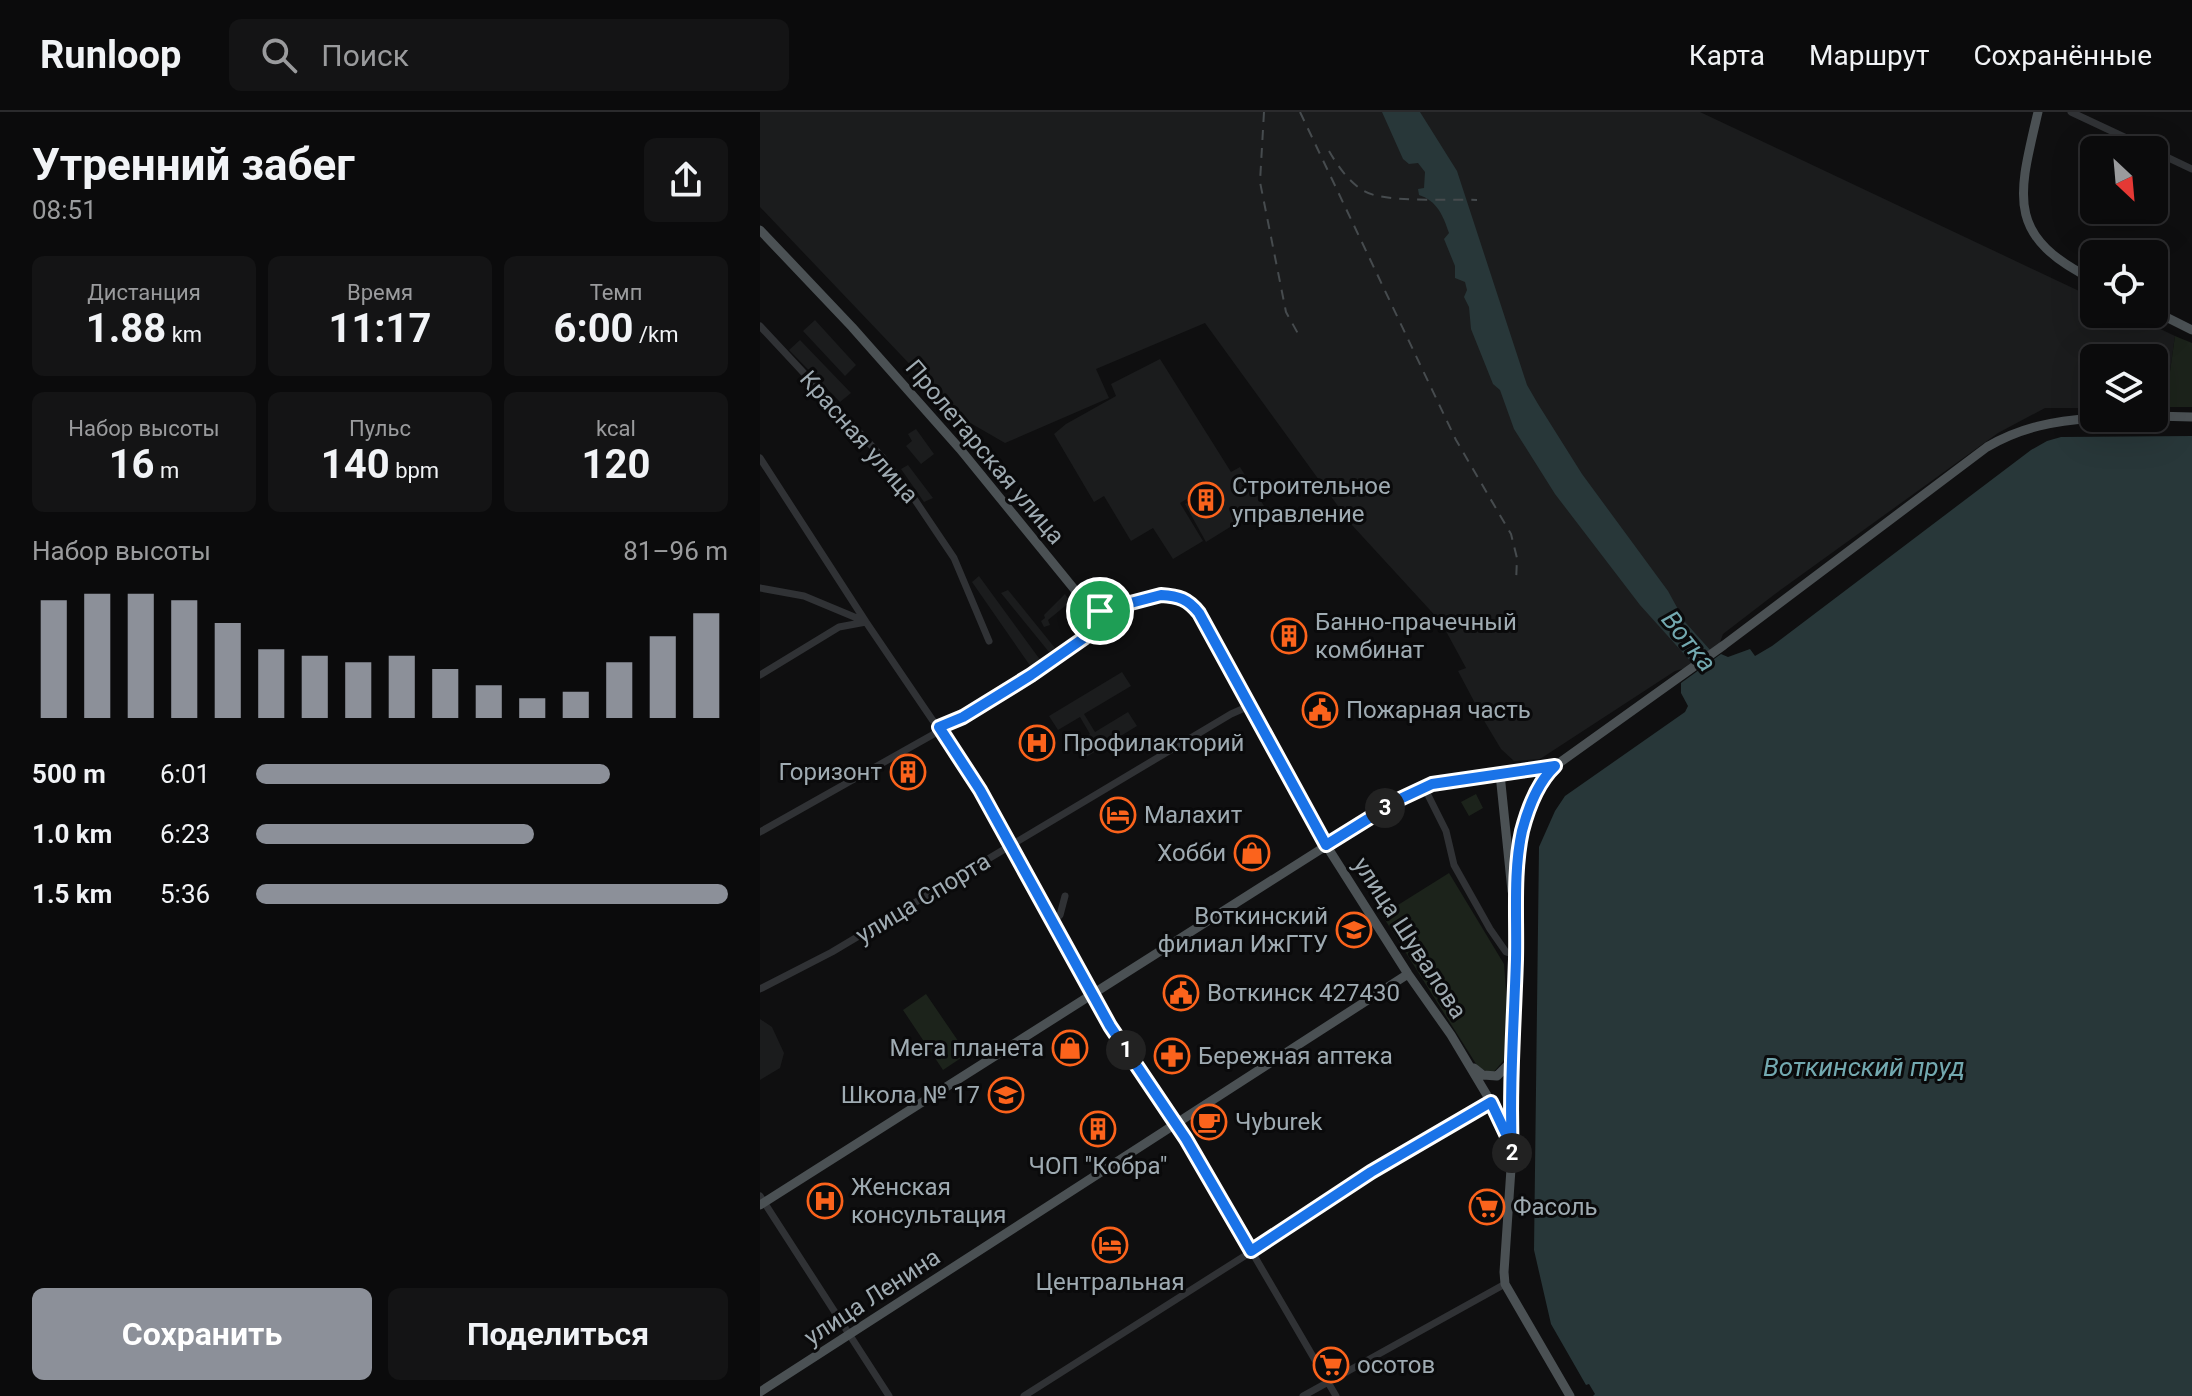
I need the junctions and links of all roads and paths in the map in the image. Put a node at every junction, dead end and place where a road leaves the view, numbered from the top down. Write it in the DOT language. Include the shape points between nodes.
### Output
graph roads {
  1 [pos="2038,112"];
  2 [pos="2071,112"];
  3 [pos="2123,136"];
  4 [pos="2168,157"];
  5 [pos="2192,169"];
  6 [pos="760,230"];
  7 [pos="2080,273"];
  8 [pos="2168,318"];
  9 [pos="760,326"];
  10 [pos="2192,330"];
  11 [pos="2168,416"];
  12 [pos="2192,417"];
  13 [pos="2080,419"];
  14 [pos="760,458"];
  15 [pos="760,588"];
  16 [pos="1100,611"];
  17 [pos="866,622"];
  18 [pos="989,641"];
  19 [pos="760,675"];
  20 [pos="1249,706"];
  21 [pos="940,729"];
  22 [pos="1555,766"];
  23 [pos="1500,774"];
  24 [pos="1424,787"];
  25 [pos="760,832"];
  26 [pos="1326,845"];
  27 [pos="1012,846"];
  28 [pos="1065,896"];
  29 [pos="1516,922"];
  30 [pos="1052,923"];
  31 [pos="1516,955"];
  32 [pos="1408,974"];
  33 [pos="760,989"];
  34 [pos="1092,996"];
  35 [pos="1514,1051"];
  36 [pos="1469,1065"];
  37 [pos="1491,1102"];
  38 [pos="1176,1125"];
  39 [pos="1512,1154"];
  40 [pos="761,1201"];
  41 [pos="1251,1251"];
  42 [pos="1505,1284"];
  43 [pos="851,1334"];
  44 [pos="1327,1381"];
  45 [pos="760,1392"];
  46 [pos="889,1396"];
  47 [pos="1024,1396"];
  48 [pos="1303,1396"];
  49 [pos="1336,1396"];
  50 [pos="1570,1396"];
  1 -- 7 [label="main road" via="2023,186 2027,221 2056,260"];
  2 -- 3 [label="street"];
  4 -- 5 [label="street"];
  6 -- 16 [label="main road, Пролетарская улица" via="960,449 1085,604"];
  8 -- 10 [label="main road"];
  9 -- 18 [label="street, Красная улица" via="883,458 915,500 954,558"];
  11 -- 12 [label="main road"];
  13 -- 22 [label="main road" via="2026,428 1987,447"];
  14 -- 17 [label="street"];
  15 -- 17 [label="street" via="804,596"];
  16 -- 20 [label="main road" via="1161,595 1190,601"];
  16 -- 21 [label="street" via="1084,638"];
  17 -- 19 [label="street" via="839,627"];
  17 -- 21 [label="street"];
  20 -- 26 [label="main road, улица Шувалова"];
  20 -- 27 [label="street, улица Спорта"];
  21 -- 25 [label="street"];
  21 -- 27 [label="street"];
  22 -- 23 [label="main road"];
  22 -- 29 [label="main road" via="1537,790 1522,830"];
  23 -- 24 [label="main road"];
  23 -- 29 [label="main road"];
  24 -- 26 [label="main road"];
  24 -- 31 [label="street" via="1446,831 1454,865 1490,929 1506,952"];
  26 -- 32 [label="main road, улица Шувалова"];
  26 -- 34 [label="main road"];
  27 -- 30 [label="street"];
  27 -- 33 [label="street, улица Спорта"];
  28 -- 30 [label="street"];
  29 -- 31 [label="main road"];
  30 -- 34 [label="street"];
  31 -- 35 [label="main road"];
  32 -- 36 [label="main road, улица Шувалова"];
  32 -- 38 [label="main road, улица Ленина"];
  34 -- 38 [label="street"];
  34 -- 40 [label="main road"];
  35 -- 36 [label="main road" via="1497,1076 1483,1075"];
  35 -- 39 [label="main road" via="1509,1102"];
  36 -- 37 [label="main road, улица Шувалова"];
  37 -- 39 [label="main road, улица Шувалова"];
  37 -- 41 [label="street"];
  38 -- 41 [label="street"];
  38 -- 43 [label="main road, улица Ленина"];
  39 -- 42 [label="main road"];
  40 -- 43 [label="street"];
  41 -- 44 [label="street"];
  41 -- 47 [label="street"];
  42 -- 44 [label="street"];
  42 -- 50 [label="main road"];
  43 -- 45 [label="main road, улица Ленина"];
  43 -- 46 [label="street"];
  44 -- 48 [label="street"];
  44 -- 49 [label="street"];
}
